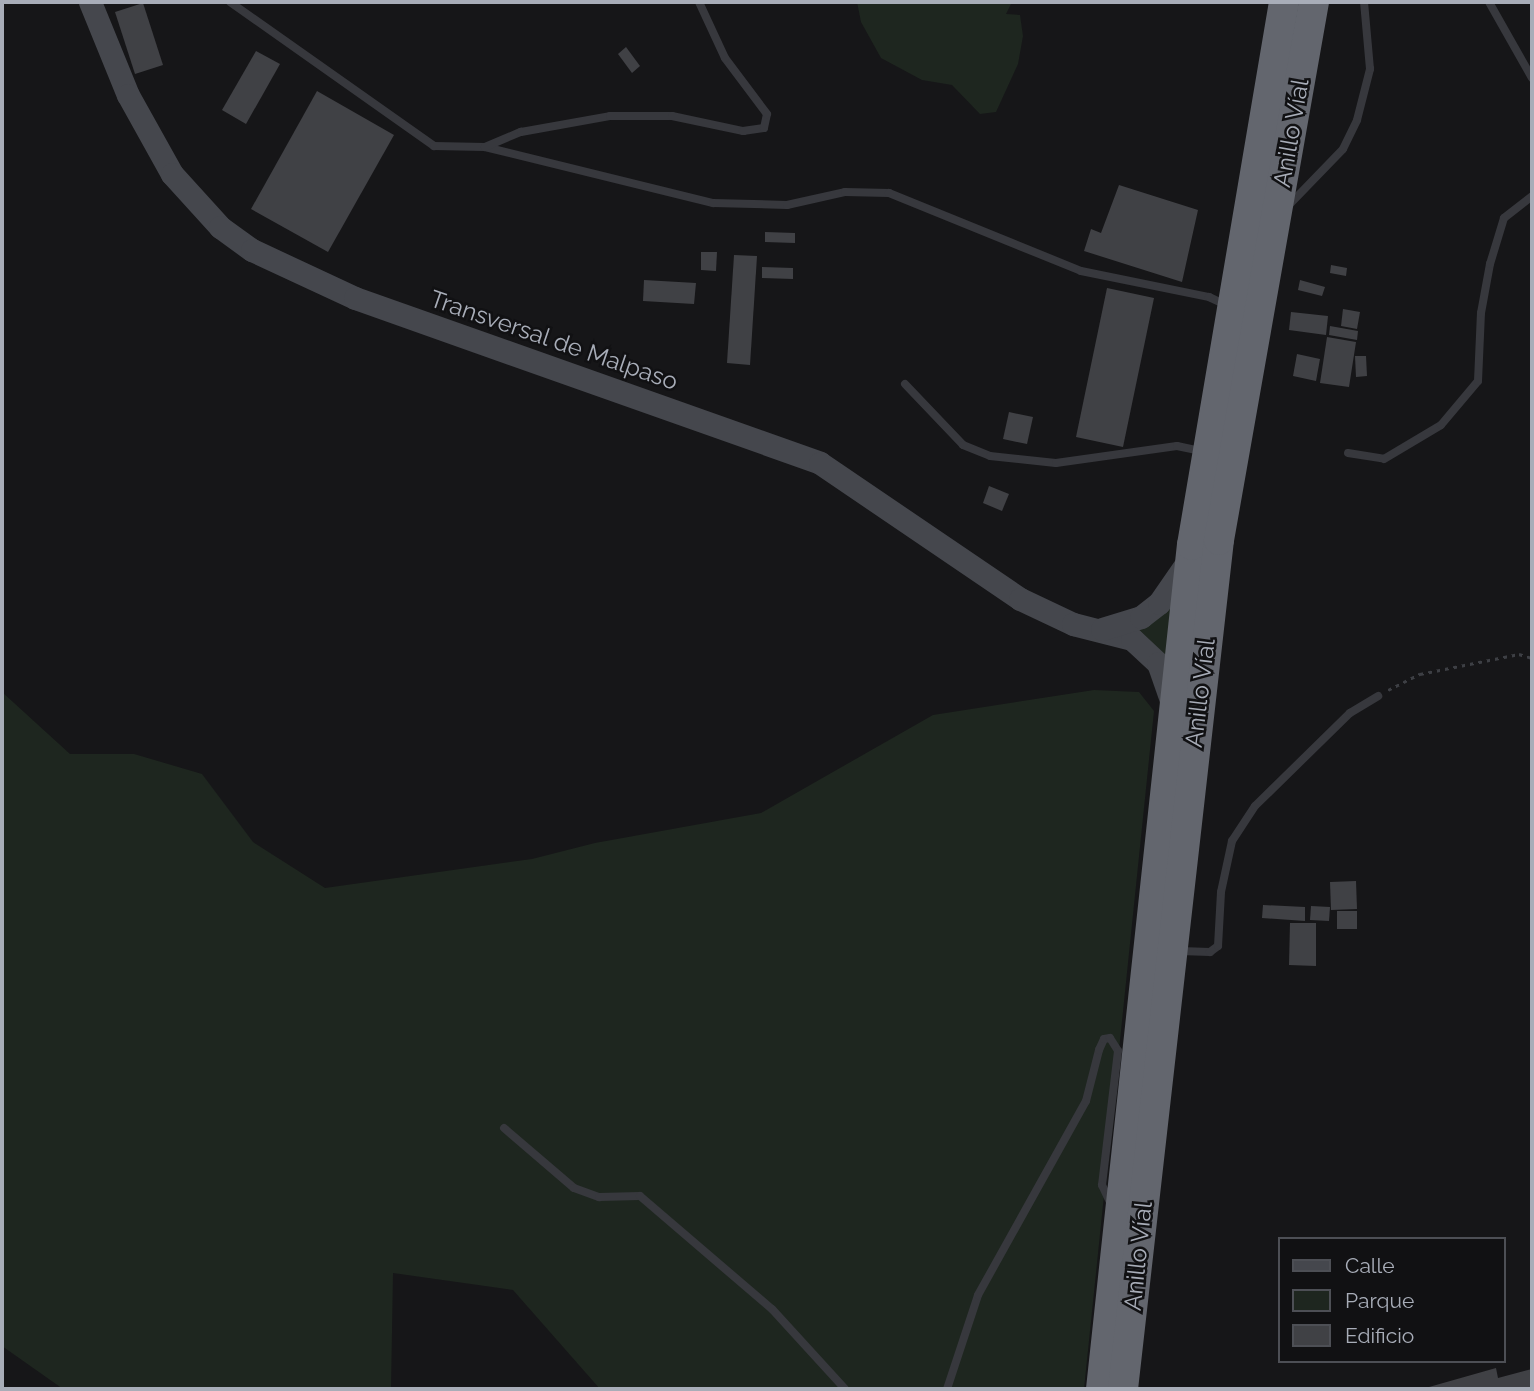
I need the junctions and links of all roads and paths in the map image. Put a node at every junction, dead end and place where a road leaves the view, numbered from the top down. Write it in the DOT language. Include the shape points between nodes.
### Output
graph roads {
  1 [pos="90,2"];
  2 [pos="230,2"];
  3 [pos="699,2"];
  4 [pos="1284,2"];
  5 [pos="1314,2"];
  6 [pos="1364,2"];
  7 [pos="1489,2"];
  8 [pos="1532,78"];
  9 [pos="485,147"];
  10 [pos="1532,197"];
  11 [pos="1276,217"];
  12 [pos="1229,306"];
  13 [pos="905,384"];
  14 [pos="1207,452"];
  15 [pos="1349,453"];
  16 [pos="1192,545"];
  17 [pos="1098,630"];
  18 [pos="1532,658"];
  19 [pos="1378,696"];
  20 [pos="1172,703"];
  21 [pos="1171,950"];
  22 [pos="504,1128"];
  23 [pos="1118,1216"];
  24 [pos="845,1389"];
  25 [pos="947,1389"];
  26 [pos="1101,1389"];
  27 [pos="1124,1389"];
  1 -- 17 [label="main road, Transversal de Malpaso" via="128,95 172,174 220,227 252,250 355,298 820,463 1020,599 1056,618"];
  2 -- 9 [label="lane" via="434,146"];
  3 -- 9 [label="lane" via="726,58 767,114 764,128 743,131 672,116 610,116 521,132"];
  4 -- 12 [label="highway, Anillo Víal"];
  5 -- 11 [label="highway, Anillo Víal"];
  6 -- 11 [label="lane" via="1370,69 1357,120 1343,149"];
  7 -- 8 [label="lane"];
  9 -- 12 [label="lane" via="713,203 788,205 845,192 889,193 1081,271 1209,297"];
  10 -- 15 [label="lane" via="1504,218 1490,264 1481,313 1478,381 1441,425 1384,459"];
  11 -- 21 [label="highway, Anillo Víal" via="1219,540"];
  12 -- 14 [label="highway, Anillo Víal"];
  13 -- 14 [label="lane" via="963,444 990,456 1056,463 1177,446"];
  14 -- 16 [label="highway, Anillo Víal"];
  16 -- 17 [label="main road" via="1185,566 1159,603 1131,621"];
  16 -- 20 [label="highway, Anillo Víal"];
  17 -- 20 [label="main road, Transversal de Malpaso" via="1132,639 1146,649 1166,679"];
  18 -- 19 [label="path" via="1519,654 1420,674"];
  19 -- 21 [label="lane" via="1350,713 1255,806 1232,841 1221,892 1218,946 1210,952"];
  20 -- 23 [label="highway, Anillo Víal"];
  21 -- 27 [label="highway, Anillo Víal"];
  22 -- 24 [label="lane" via="574,1188 599,1197 640,1196 772,1309"];
  23 -- 25 [label="lane" via="1102,1185 1118,1051 1110,1038 1104,1039 1099,1050 1086,1101 978,1295"];
  23 -- 26 [label="highway, Anillo Víal"];
}
